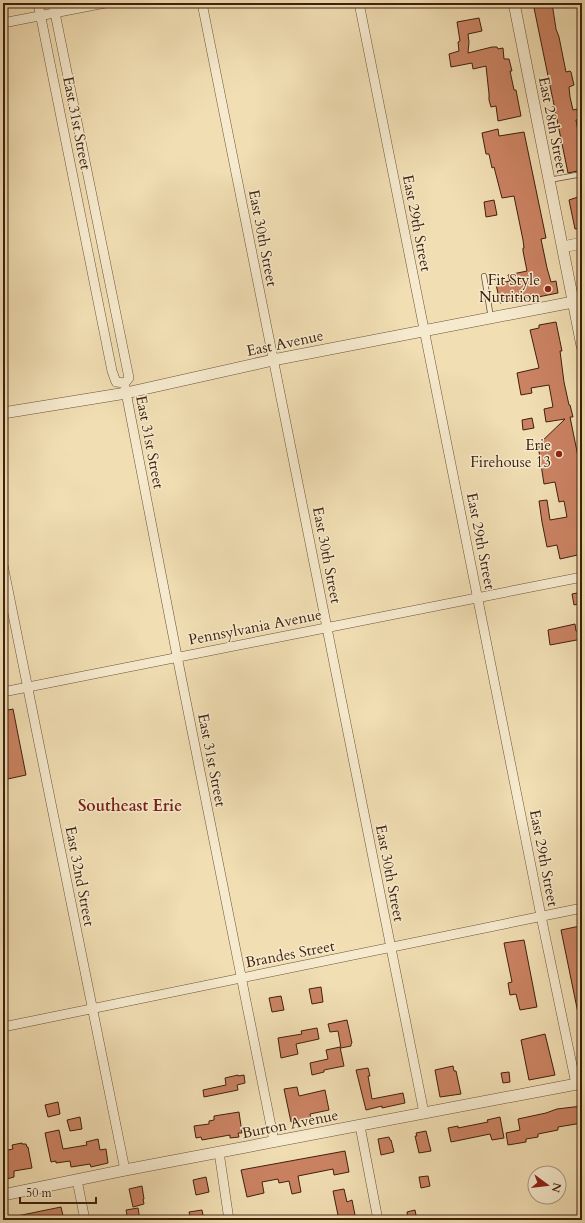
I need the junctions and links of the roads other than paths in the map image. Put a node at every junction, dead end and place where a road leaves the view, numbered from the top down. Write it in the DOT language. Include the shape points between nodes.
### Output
graph roads {
  1 [pos="38,3"];
  2 [pos="53,3"];
  3 [pos="105,3"];
  4 [pos="202,3"];
  5 [pos="359,3"];
  6 [pos="514,3"];
  7 [pos="54,13"];
  8 [pos="41,16"];
  9 [pos="3,23"];
  10 [pos="582,174"];
  11 [pos="549,180"];
  12 [pos="582,243"];
  13 [pos="562,247"];
  14 [pos="484,276"];
  15 [pos="574,302"];
  16 [pos="491,318"];
  17 [pos="424,331"];
  18 [pos="582,346"];
  19 [pos="273,360"];
  20 [pos="125,388"];
  21 [pos="3,413"];
  22 [pos="3,565"];
  23 [pos="582,577"];
  24 [pos="478,597"];
  25 [pos="327,628"];
  26 [pos="177,656"];
  27 [pos="28,687"];
  28 [pos="3,692"];
  29 [pos="582,908"];
  30 [pos="541,916"];
  31 [pos="391,948"];
  32 [pos="241,978"];
  33 [pos="92,1008"];
  34 [pos="3,1027"];
  35 [pos="579,1083"];
  36 [pos="424,1113"];
  37 [pos="360,1126"];
  38 [pos="274,1142"];
  39 [pos="219,1152"];
  40 [pos="125,1170"];
  41 [pos="77,1180"];
  42 [pos="3,1195"];
  43 [pos="85,1220"];
  44 [pos="229,1220"];
  45 [pos="378,1220"];
  1 -- 8 [label="street, East 31st Street"];
  2 -- 7 [label="street, East 31st Street"];
  3 -- 7 [label="street"];
  4 -- 19 [label="street, East 30th Street"];
  5 -- 17 [label="street, East 29th Street"];
  6 -- 11 [label="street, East 28th Street"];
  7 -- 8 [label="street"];
  7 -- 20 [label="street, East 31st Street" via="129,378"];
  8 -- 9 [label="street"];
  8 -- 20 [label="street, East 31st Street" via="112,371 116,382"];
  10 -- 11 [label="lane"];
  11 -- 13 [label="street, East 28th Street"];
  12 -- 13 [label="street"];
  13 -- 15 [label="street, East 28th Street"];
  14 -- 16 [label="lane"];
  15 -- 16 [label="street, East Avenue"];
  15 -- 18 [label="street, East 28th Street"];
  16 -- 17 [label="street, East Avenue"];
  17 -- 19 [label="street, East Avenue"];
  17 -- 24 [label="street, East 29th Street"];
  19 -- 20 [label="street, East Avenue"];
  19 -- 25 [label="street, East 30th Street"];
  20 -- 21 [label="street, East Avenue"];
  20 -- 26 [label="street, East 31st Street"];
  22 -- 27 [label="street, East 32nd Street"];
  23 -- 24 [label="street, Pennsylvania Avenue"];
  24 -- 25 [label="street, Pennsylvania Avenue"];
  24 -- 30 [label="street, East 29th Street"];
  25 -- 26 [label="street, Pennsylvania Avenue"];
  25 -- 31 [label="street, East 30th Street"];
  26 -- 27 [label="street, Pennsylvania Avenue"];
  26 -- 32 [label="street, East 31st Street"];
  27 -- 28 [label="street, Pennsylvania Avenue"];
  27 -- 33 [label="street, East 32nd Street"];
  29 -- 30 [label="street, Brandes Street"];
  30 -- 31 [label="street, Brandes Street"];
  30 -- 35 [label="street, East 29th Street"];
  31 -- 32 [label="street, Brandes Street"];
  31 -- 36 [label="street, East 30th Street"];
  32 -- 33 [label="street, Brandes Street"];
  32 -- 38 [label="street, East 31st Street"];
  33 -- 34 [label="street, Brandes Street"];
  33 -- 40 [label="street, East 32nd Street"];
  35 -- 36 [label="street, Burton Avenue"];
  36 -- 37 [label="street, Burton Avenue"];
  37 -- 38 [label="street, Burton Avenue"];
  37 -- 45 [label="street"];
  38 -- 39 [label="street, Burton Avenue"];
  39 -- 40 [label="street, Burton Avenue"];
  39 -- 44 [label="street"];
  40 -- 41 [label="street, Burton Avenue"];
  41 -- 42 [label="street, Burton Avenue"];
  41 -- 43 [label="street"];
}
